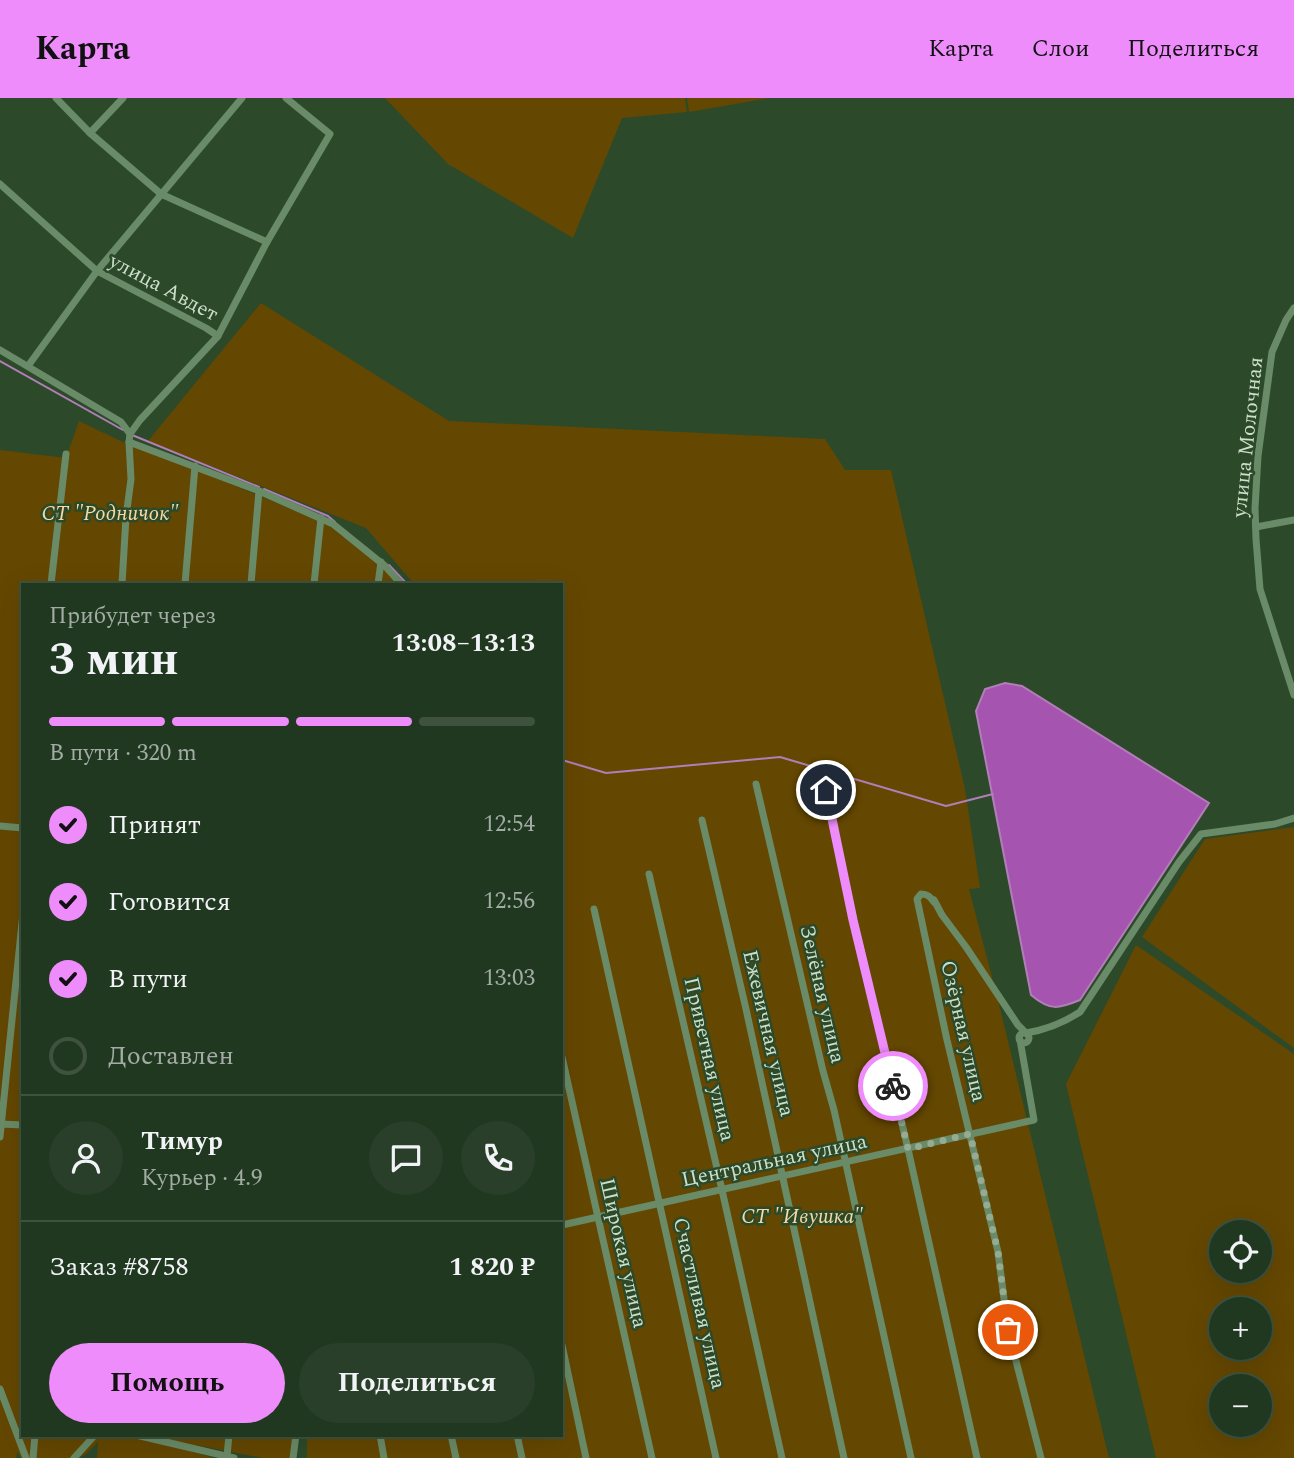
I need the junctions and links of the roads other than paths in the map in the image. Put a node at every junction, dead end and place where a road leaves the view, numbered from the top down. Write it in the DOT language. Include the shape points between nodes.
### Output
graph roads {
  1 [pos="56,98"];
  2 [pos="123,98"];
  3 [pos="242,98"];
  4 [pos="286,98"];
  5 [pos="90,133"];
  6 [pos="0,184"];
  7 [pos="161,194"];
  8 [pos="267,242"];
  9 [pos="97,271"];
  10 [pos="1294,308"];
  11 [pos="218,336"];
  12 [pos="0,350"];
  13 [pos="28,366"];
  14 [pos="129,438"];
  15 [pos="66,454"];
  16 [pos="195,466"];
  17 [pos="259,491"];
  18 [pos="321,518"];
  19 [pos="1294,520"];
  20 [pos="1256,527"];
  21 [pos="381,562"];
  22 [pos="51,583"];
  23 [pos="122,583"];
  24 [pos="185,583"];
  25 [pos="251,583"];
  26 [pos="314,583"];
  27 [pos="378,583"];
  28 [pos="400,583"];
  29 [pos="1294,695"];
  30 [pos="756,784"];
  31 [pos="826,790"];
  32 [pos="1294,818"];
  33 [pos="702,820"];
  34 [pos="0,826"];
  35 [pos="21,828"];
  36 [pos="649,874"];
  37 [pos="594,909"];
  38 [pos="21,932"];
  39 [pos="1024,1039"];
  40 [pos="563,1061"];
  41 [pos="1,1124"];
  42 [pos="21,1125"];
  43 [pos="970,1134"];
  44 [pos="0,1137"];
  45 [pos="908,1149"];
  46 [pos="845,1163"];
  47 [pos="783,1177"];
  48 [pos="722,1190"];
  49 [pos="659,1203"];
  50 [pos="598,1217"];
  51 [pos="563,1225"];
  52 [pos="563,1350"];
  53 [pos="0,1389"];
  54 [pos="35,1437"];
  55 [pos="92,1437"];
  56 [pos="229,1437"];
  57 [pos="296,1437"];
  58 [pos="380,1437"];
  59 [pos="451,1437"];
  60 [pos="517,1437"];
  61 [pos="166,1439"];
  62 [pos="231,1457"];
  63 [pos="26,1458"];
  64 [pos="33,1458"];
  65 [pos="74,1458"];
  66 [pos="293,1458"];
  67 [pos="384,1458"];
  68 [pos="456,1458"];
  69 [pos="522,1458"];
  70 [pos="586,1458"];
  71 [pos="652,1458"];
  72 [pos="716,1458"];
  73 [pos="782,1458"];
  74 [pos="845,1458"];
  75 [pos="911,1458"];
  76 [pos="978,1458"];
  77 [pos="1041,1458"];
  1 -- 5 [label="street"];
  2 -- 5 [label="street"];
  3 -- 7 [label="street"];
  4 -- 8 [label="street" via="330,134"];
  5 -- 7 [label="street"];
  6 -- 9 [label="street, улица Авдет"];
  7 -- 8 [label="street"];
  7 -- 9 [label="street"];
  8 -- 11 [label="street"];
  9 -- 11 [label="street, улица Авдет"];
  9 -- 13 [label="street"];
  10 -- 20 [label="street, улица Молочная" via="1274,346 1268,372"];
  11 -- 14 [label="street" via="139,420"];
  12 -- 13 [label="street"];
  13 -- 14 [label="street" via="121,422"];
  14 -- 16 [label="street"];
  14 -- 23 [label="street" via="131,479"];
  15 -- 22 [label="street"];
  16 -- 17 [label="street"];
  16 -- 24 [label="street"];
  17 -- 18 [label="street"];
  17 -- 25 [label="street"];
  18 -- 21 [label="street"];
  18 -- 26 [label="street"];
  19 -- 20 [label="street"];
  20 -- 29 [label="street, улица Молочная" via="1260,589"];
  21 -- 27 [label="street"];
  21 -- 28 [label="street"];
  30 -- 46 [label="street, Зелёная улица"];
  31 -- 45 [label="street"];
  32 -- 39 [label="street" via="1201,834 1080,1012"];
  33 -- 47 [label="street, Ежевичная улица"];
  34 -- 35 [label="street"];
  36 -- 48 [label="street, Приветная улица"];
  37 -- 49 [label="street, Счастливая улица"];
  38 -- 41 [label="street"];
  39 -- 43 [label="street, Центральная улица" via="1034,1120"];
  39 -- 43 [label="street, Озёрная улица" via="933,897 921,894 917,899"];
  40 -- 50 [label="street, Широкая улица"];
  41 -- 42 [label="street"];
  41 -- 44 [label="street"];
  43 -- 45 [label="street, Центральная улица"];
  43 -- 77 [label="street, Озёрная улица" via="998,1252 1008,1330"];
  45 -- 46 [label="street, Центральная улица"];
  45 -- 76 [label="street"];
  46 -- 47 [label="street, Центральная улица"];
  46 -- 75 [label="street, Зелёная улица"];
  47 -- 48 [label="street, Центральная улица"];
  47 -- 74 [label="street, Ежевичная улица"];
  48 -- 49 [label="street, Центральная улица"];
  48 -- 73 [label="street, Приветная улица"];
  49 -- 50 [label="street, Центральная улица"];
  49 -- 72 [label="street, Счастливая улица"];
  50 -- 51 [label="street, Центральная улица"];
  50 -- 71 [label="street, Широкая улица"];
  52 -- 70 [label="street"];
  53 -- 63 [label="street"];
  54 -- 64 [label="street"];
  55 -- 65 [label="street"];
  56 -- 62 [label="street"];
  57 -- 66 [label="street"];
  58 -- 67 [label="street"];
  59 -- 68 [label="street"];
  60 -- 69 [label="street"];
  61 -- 62 [label="street"];
}
